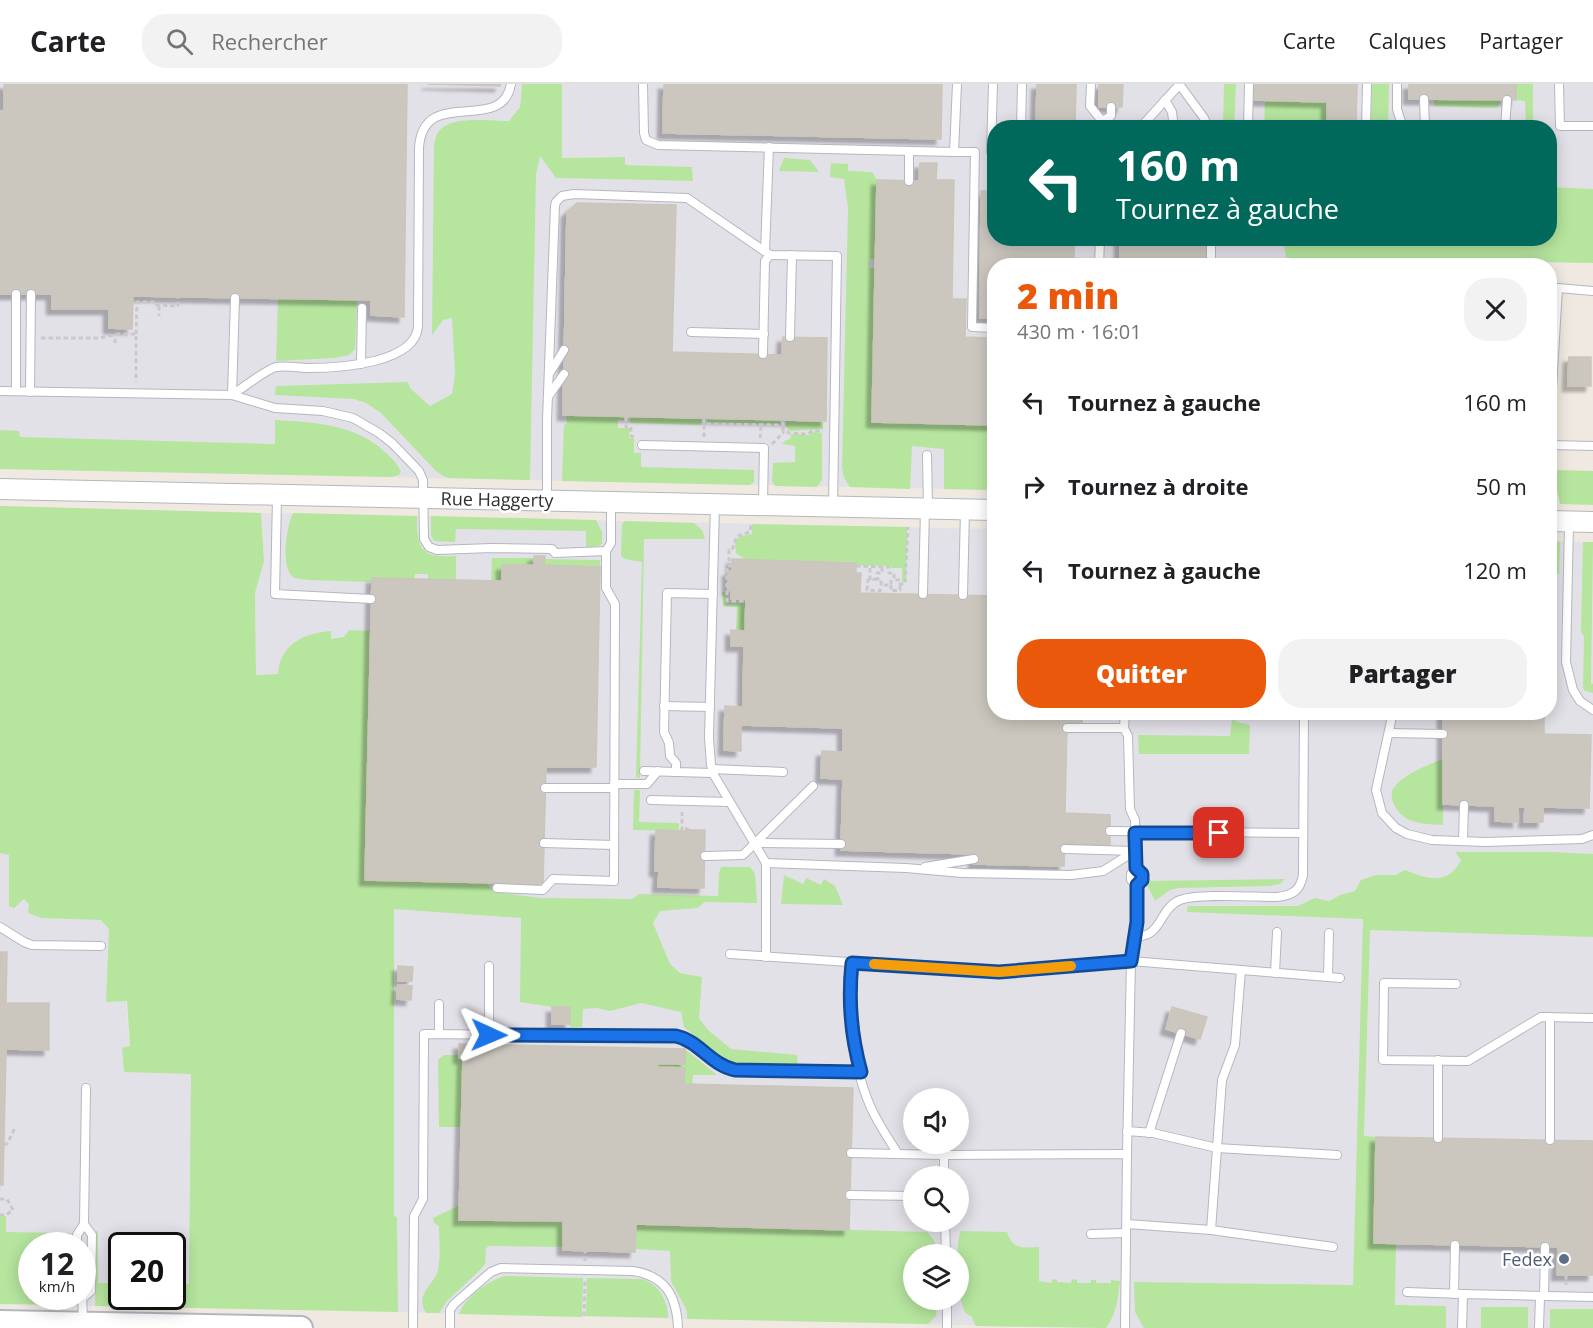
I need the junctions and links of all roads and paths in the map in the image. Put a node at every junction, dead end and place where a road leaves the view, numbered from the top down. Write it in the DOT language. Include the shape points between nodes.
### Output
graph roads {
  1 [pos="511,84"];
  2 [pos="643,84"];
  3 [pos="957,84"];
  4 [pos="993,84"];
  5 [pos="1022,84"];
  6 [pos="1091,84"];
  7 [pos="1179,84"];
  8 [pos="1249,84"];
  9 [pos="1367,84"];
  10 [pos="1396,84"];
  11 [pos="1559,84"];
  12 [pos="1424,99"];
  13 [pos="1165,100"];
  14 [pos="1507,100"];
  15 [pos="1111,107"];
  16 [pos="993,120"];
  17 [pos="1021,120"];
  18 [pos="1099,120"];
  19 [pos="1106,120"];
  20 [pos="1147,120"];
  21 [pos="1173,120"];
  22 [pos="1205,120"];
  23 [pos="1248,120"];
  24 [pos="1366,120"];
  25 [pos="1400,120"];
  26 [pos="1425,120"];
  27 [pos="1506,120"];
  28 [pos="1593,126"];
  29 [pos="769,147"];
  30 [pos="909,151"];
  31 [pos="954,152"];
  32 [pos="975,152"];
  33 [pos="987,152"];
  34 [pos="909,181"];
  35 [pos="767,253"];
  36 [pos="792,255"];
  37 [pos="1593,291"];
  38 [pos="16,294"];
  39 [pos="32,294"];
  40 [pos="178,297"];
  41 [pos="236,298"];
  42 [pos="1557,305"];
  43 [pos="159,306"];
  44 [pos="362,308"];
  45 [pos="159,316"];
  46 [pos="987,328"];
  47 [pos="691,332"];
  48 [pos="115,334"];
  49 [pos="136,334"];
  50 [pos="764,334"];
  51 [pos="790,337"];
  52 [pos="41,338"];
  53 [pos="66,338"];
  54 [pos="66,344"];
  55 [pos="115,344"];
  56 [pos="564,350"];
  57 [pos="763,354"];
  58 [pos="362,364"];
  59 [pos="564,374"];
  60 [pos="548,375"];
  61 [pos="0,391"];
  62 [pos="16,392"];
  63 [pos="30,392"];
  64 [pos="136,393"];
  65 [pos="232,395"];
  66 [pos="548,398"];
  67 [pos="626,417"];
  68 [pos="704,419"];
  69 [pos="783,421"];
  70 [pos="783,428"];
  71 [pos="822,431"];
  72 [pos="777,440"];
  73 [pos="642,445"];
  74 [pos="1557,445"];
  75 [pos="1593,446"];
  76 [pos="927,455"];
  77 [pos="0,489"];
  78 [pos="278,494"];
  79 [pos="423,497"];
  80 [pos="547,500"];
  81 [pos="611,501"];
  82 [pos="716,504"];
  83 [pos="763,505"];
  84 [pos="833,506"];
  85 [pos="926,508"];
  86 [pos="965,509"];
  87 [pos="987,510"];
  88 [pos="1559,522"];
  89 [pos="1593,522"];
  90 [pos="750,524"];
  91 [pos="908,527"];
  92 [pos="606,551"];
  93 [pos="856,566"];
  94 [pos="870,567"];
  95 [pos="882,567"];
  96 [pos="877,579"];
  97 [pos="870,580"];
  98 [pos="894,580"];
  99 [pos="900,584"];
  100 [pos="881,585"];
  101 [pos="891,585"];
  102 [pos="713,594"];
  103 [pos="923,594"];
  104 [pos="963,595"];
  105 [pos="371,599"];
  106 [pos="746,601"];
  107 [pos="664,706"];
  108 [pos="710,707"];
  109 [pos="1593,710"];
  110 [pos="1124,720"];
  111 [pos="1304,720"];
  112 [pos="1391,720"];
  113 [pos="1067,728"];
  114 [pos="1124,728"];
  115 [pos="1389,733"];
  116 [pos="1443,734"];
  117 [pos="644,771"];
  118 [pos="658,771"];
  119 [pos="713,771"];
  120 [pos="676,772"];
  121 [pos="783,772"];
  122 [pos="614,786"];
  123 [pos="813,786"];
  124 [pos="545,788"];
  125 [pos="651,801"];
  126 [pos="729,802"];
  127 [pos="1464,805"];
  128 [pos="682,823"];
  129 [pos="682,831"];
  130 [pos="1110,831"];
  131 [pos="1135,833"];
  132 [pos="1303,833"];
  133 [pos="1593,835"];
  134 [pos="1463,841"];
  135 [pos="544,843"];
  136 [pos="755,843"];
  137 [pos="841,844"];
  138 [pos="614,845"];
  139 [pos="1065,849"];
  140 [pos="1135,851"];
  141 [pos="705,856"];
  142 [pos="974,859"];
  143 [pos="766,863"];
  144 [pos="915,869"];
  145 [pos="497,888"];
  146 [pos="0,927"];
  147 [pos="1277,932"];
  148 [pos="1329,933"];
  149 [pos="1136,936"];
  150 [pos="101,946"];
  151 [pos="730,954"];
  152 [pos="766,957"];
  153 [pos="1131,961"];
  154 [pos="852,963"];
  155 [pos="489,966"];
  156 [pos="1241,970"];
  157 [pos="1275,973"];
  158 [pos="1328,977"];
  159 [pos="1340,978"];
  160 [pos="1456,984"];
  161 [pos="439,1004"];
  162 [pos="1550,1017"];
  163 [pos="1593,1018"];
  164 [pos="556,1024"];
  165 [pos="1181,1033"];
  166 [pos="439,1034"];
  167 [pos="489,1035"];
  168 [pos="556,1035"];
  169 [pos="1438,1060"];
  170 [pos="861,1072"];
  171 [pos="86,1088"];
  172 [pos="15,1128"];
  173 [pos="1127,1131"];
  174 [pos="1149,1133"];
  175 [pos="1438,1138"];
  176 [pos="1550,1140"];
  177 [pos="4,1144"];
  178 [pos="1217,1148"];
  179 [pos="851,1153"];
  180 [pos="898,1154"];
  181 [pos="1127,1154"];
  182 [pos="944,1155"];
  183 [pos="1337,1155"];
  184 [pos="944,1166"];
  185 [pos="850,1195"];
  186 [pos="903,1196"];
  187 [pos="0,1199"];
  188 [pos="0,1215"];
  189 [pos="84,1224"];
  190 [pos="1126,1228"];
  191 [pos="1211,1230"];
  192 [pos="79,1232"];
  193 [pos="90,1232"];
  194 [pos="1091,1234"];
  195 [pos="1455,1245"];
  196 [pos="1545,1246"];
  197 [pos="1333,1247"];
  198 [pos="585,1278"];
  199 [pos="1407,1292"];
  200 [pos="1454,1294"];
  201 [pos="1463,1294"];
  202 [pos="1542,1296"];
  203 [pos="1593,1297"];
  204 [pos="83,1310"];
  205 [pos="947,1310"];
  206 [pos="584,1316"];
  207 [pos="0,1322"];
  208 [pos="83,1326"];
  209 [pos="231,1327"];
  210 [pos="301,1328"];
  211 [pos="413,1328"];
  212 [pos="450,1328"];
  213 [pos="678,1328"];
  214 [pos="947,1328"];
  215 [pos="1125,1328"];
  216 [pos="1462,1328"];
  217 [pos="1539,1328"];
  1 -- 58 [label="lane" via="500,103 442,105 423,126 419,148 417,336 397,352"];
  2 -- 29 [label="lane" via="644,133 652,144"];
  3 -- 31 [label="lane"];
  4 -- 16 [label="lane"];
  5 -- 17 [label="lane"];
  6 -- 18 [label="lane" via="1090,106"];
  7 -- 13 [label="lane"];
  7 -- 22 [label="lane"];
  8 -- 23 [label="lane"];
  9 -- 24 [label="lane"];
  10 -- 25 [label="lane"];
  11 -- 28 [label="lane" via="1560,126"];
  12 -- 26 [label="lane"];
  13 -- 20 [label="lane"];
  13 -- 21 [label="lane"];
  14 -- 27 [label="lane"];
  15 -- 19 [label="lane"];
  29 -- 30 [label="lane"];
  29 -- 35 [label="lane"];
  30 -- 31 [label="lane"];
  30 -- 34 [label="lane"];
  31 -- 32 [label="lane"];
  32 -- 33 [label="lane"];
  32 -- 46 [label="lane" via="972,327"];
  35 -- 36 [label="lane"];
  35 -- 50 [label="lane"];
  35 -- 60 [label="lane" via="687,198 562,196 555,206"];
  36 -- 51 [label="lane"];
  36 -- 84 [label="lane" via="837,256"];
  37 -- 42 [label="lane" via="1558,288"];
  38 -- 62 [label="lane"];
  39 -- 63 [label="lane"];
  40 -- 43 [label="path" via="178,306"];
  41 -- 65 [label="lane"];
  43 -- 45 [label="path"];
  43 -- 49 [label="path" via="137,302"];
  44 -- 58 [label="lane"];
  47 -- 50 [label="lane"];
  48 -- 49 [label="path"];
  48 -- 53 [label="path"];
  48 -- 55 [label="path"];
  49 -- 64 [label="path"];
  50 -- 57 [label="lane"];
  52 -- 53 [label="path"];
  53 -- 54 [label="path"];
  56 -- 60 [label="lane"];
  58 -- 65 [label="lane" via="276,367"];
  59 -- 66 [label="lane"];
  60 -- 66 [label="lane"];
  61 -- 62 [label="lane"];
  62 -- 63 [label="lane"];
  63 -- 64 [label="lane"];
  64 -- 65 [label="lane"];
  65 -- 79 [label="lane" via="275,408 323,411 364,423 392,443 419,471"];
  66 -- 80 [label="lane"];
  67 -- 73 [label="path" via="630,436"];
  68 -- 70 [label="path" via="704,424"];
  69 -- 70 [label="path"];
  70 -- 71 [label="path" via="789,433"];
  70 -- 72 [label="path"];
  73 -- 83 [label="lane" via="764,448"];
  74 -- 75 [label="lane"];
  76 -- 85 [label="lane"];
  77 -- 78 [label="street, Rue Haggerty"];
  78 -- 79 [label="street, Rue Haggerty"];
  78 -- 105 [label="lane" via="275,594"];
  79 -- 80 [label="street, Rue Haggerty"];
  79 -- 92 [label="lane" via="424,539 432,549"];
  80 -- 81 [label="street, Rue Haggerty"];
  81 -- 82 [label="street, Rue Haggerty"];
  81 -- 92 [label="lane" via="611,543"];
  82 -- 83 [label="street, Rue Haggerty"];
  82 -- 102 [label="lane"];
  83 -- 84 [label="street, Rue Haggerty"];
  84 -- 85 [label="street, Rue Haggerty"];
  85 -- 86 [label="street, Rue Haggerty"];
  85 -- 103 [label="lane"];
  86 -- 87 [label="street, Rue Haggerty"];
  86 -- 104 [label="lane"];
  88 -- 89 [label="street"];
  88 -- 109 [label="lane" via="1566,662 1577,696"];
  90 -- 106 [label="path" via="750,532 737,536 729,550 728,567 727,601"];
  91 -- 99 [label="path" via="906,582"];
  92 -- 122 [label="lane" via="606,588 615,604"];
  93 -- 94 [label="path"];
  94 -- 95 [label="path"];
  94 -- 97 [label="path"];
  95 -- 96 [label="path"];
  95 -- 98 [label="path" via="889,567"];
  96 -- 97 [label="path"];
  96 -- 100 [label="path" via="881,579"];
  97 -- 100 [label="path" via="867,590 880,591"];
  98 -- 99 [label="path" via="900,580"];
  98 -- 101 [label="path"];
  99 -- 101 [label="path" via="900,591 891,591"];
  100 -- 101 [label="path"];
  102 -- 107 [label="lane" via="667,593"];
  102 -- 108 [label="lane"];
  107 -- 108 [label="lane"];
  107 -- 120 [label="lane" via="664,732"];
  108 -- 119 [label="lane" via="709,753"];
  110 -- 114 [label="lane"];
  111 -- 132 [label="lane"];
  112 -- 115 [label="lane"];
  113 -- 114 [label="lane"];
  114 -- 131 [label="lane" via="1128,736 1130,809"];
  115 -- 116 [label="lane"];
  115 -- 134 [label="lane" via="1376,789 1382,813 1389,823 1407,834"];
  117 -- 118 [label="lane"];
  118 -- 120 [label="lane"];
  118 -- 122 [label="lane" via="647,784"];
  119 -- 120 [label="lane"];
  119 -- 121 [label="lane"];
  119 -- 126 [label="lane"];
  122 -- 124 [label="lane"];
  122 -- 138 [label="lane"];
  123 -- 136 [label="lane"];
  125 -- 126 [label="lane"];
  126 -- 136 [label="lane"];
  127 -- 134 [label="lane"];
  128 -- 129 [label="path"];
  130 -- 131 [label="lane"];
  131 -- 132 [label="lane"];
  131 -- 140 [label="lane"];
  132 -- 149 [label="lane" via="1303,875 1295,893 1277,897 1186,898 1170,907 1154,932"];
  133 -- 134 [label="lane" via="1581,839"];
  135 -- 138 [label="lane"];
  136 -- 137 [label="lane"];
  136 -- 141 [label="lane" via="743,855"];
  136 -- 143 [label="lane"];
  138 -- 145 [label="lane" via="614,881 553,879 543,890"];
  139 -- 140 [label="lane"];
  140 -- 144 [label="lane" via="1103,871 1083,874"];
  140 -- 149 [label="lane" via="1136,868 1142,874 1137,885"];
  142 -- 144 [label="lane"];
  143 -- 144 [label="lane"];
  143 -- 152 [label="lane"];
  146 -- 150 [label="lane" via="32,945"];
  147 -- 157 [label="lane"];
  148 -- 158 [label="lane"];
  149 -- 153 [label="lane"];
  151 -- 152 [label="lane"];
  152 -- 154 [label="lane"];
  153 -- 154 [label="lane" via="999,972"];
  153 -- 156 [label="lane"];
  153 -- 173 [label="lane"];
  154 -- 170 [label="lane" via="850,1008"];
  155 -- 167 [label="lane"];
  156 -- 157 [label="lane"];
  156 -- 178 [label="lane" via="1235,1045 1222,1080"];
  157 -- 158 [label="lane"];
  158 -- 159 [label="lane"];
  160 -- 169 [label="lane" via="1384,982 1383,1060"];
  161 -- 166 [label="lane"];
  162 -- 163 [label="lane"];
  162 -- 169 [label="lane" via="1541,1017 1468,1060"];
  162 -- 176 [label="lane"];
  164 -- 168 [label="lane"];
  165 -- 174 [label="lane"];
  166 -- 167 [label="lane"];
  166 -- 211 [label="lane" via="424,1034 423,1199 414,1216"];
  167 -- 168 [label="lane"];
  168 -- 170 [label="lane" via="676,1036 720,1065 735,1070"];
  169 -- 175 [label="lane"];
  170 -- 180 [label="lane" via="874,1115"];
  171 -- 189 [label="lane"];
  172 -- 177 [label="path"];
  173 -- 174 [label="lane"];
  173 -- 181 [label="lane"];
  174 -- 178 [label="lane"];
  178 -- 183 [label="lane"];
  178 -- 191 [label="lane"];
  179 -- 180 [label="lane"];
  180 -- 182 [label="lane"];
  181 -- 182 [label="lane"];
  181 -- 190 [label="lane"];
  182 -- 184 [label="lane"];
  185 -- 186 [label="lane"];
  187 -- 188 [label="path" via="7,1199 13,1210"];
  189 -- 192 [label="lane"];
  189 -- 193 [label="lane"];
  190 -- 191 [label="lane"];
  190 -- 194 [label="lane"];
  190 -- 215 [label="lane"];
  191 -- 197 [label="lane"];
  195 -- 200 [label="lane"];
  196 -- 202 [label="lane"];
  198 -- 206 [label="path"];
  199 -- 200 [label="lane"];
  200 -- 201 [label="lane"];
  201 -- 202 [label="lane"];
  201 -- 216 [label="lane"];
  202 -- 203 [label="lane"];
  202 -- 217 [label="lane"];
  204 -- 208 [label="lane"];
  205 -- 214 [label="lane"];
  207 -- 208 [label="main road"];
  208 -- 209 [label="main road"];
  209 -- 210 [label="main road"];
  212 -- 213 [label="lane" via="454,1304 501,1268 650,1274 664,1285 675,1302"];
}
